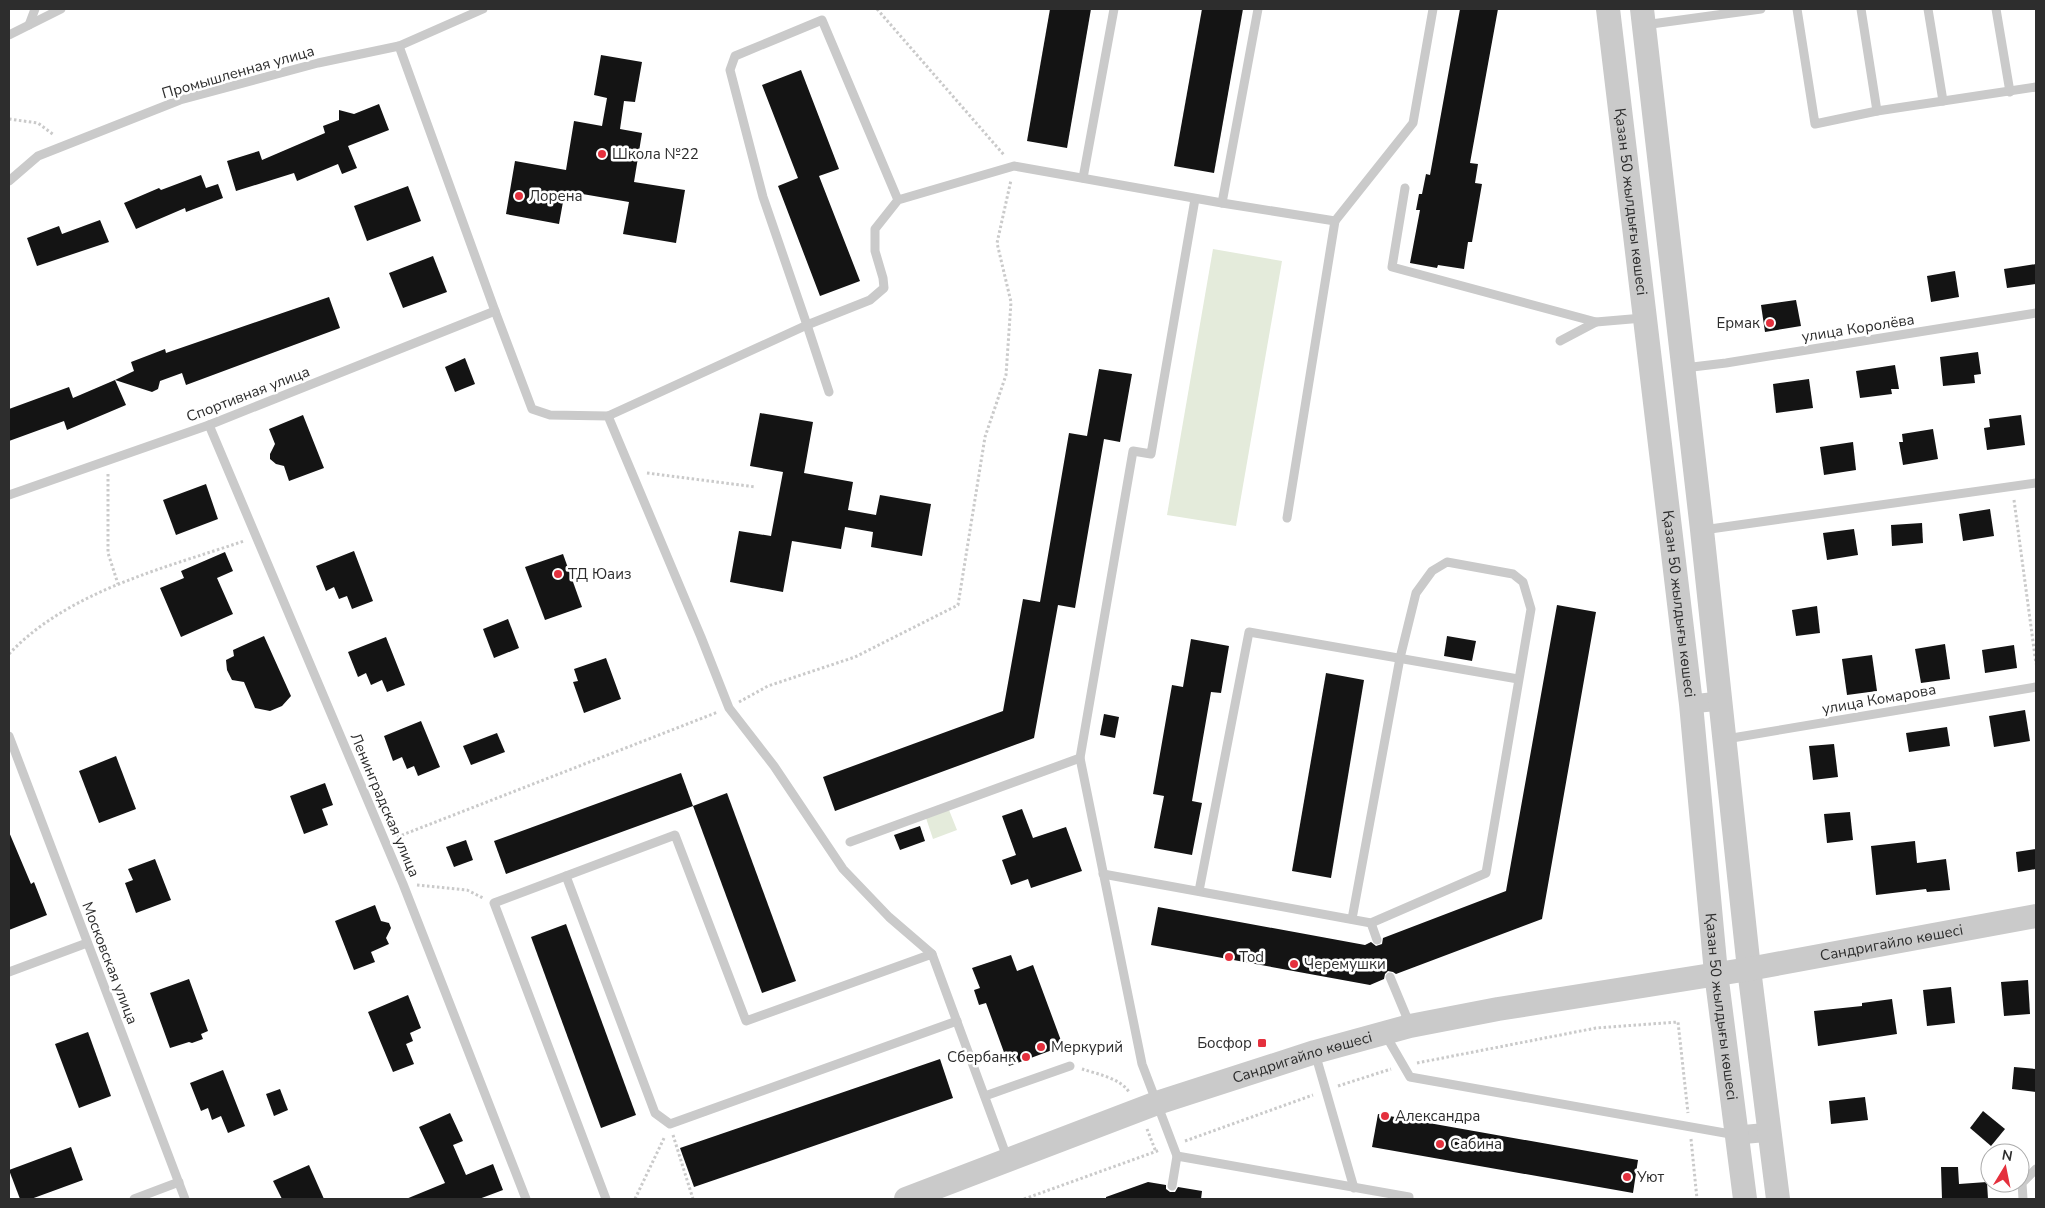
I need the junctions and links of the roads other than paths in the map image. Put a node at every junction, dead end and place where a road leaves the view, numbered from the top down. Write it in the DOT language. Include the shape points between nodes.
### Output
graph roads {
  1 [pos="35,9"];
  2 [pos="61,9"];
  3 [pos="483,9"];
  4 [pos="1114,9"];
  5 [pos="1258,9"];
  6 [pos="1433,9"];
  7 [pos="1608,9"];
  8 [pos="1762,9"];
  9 [pos="1797,9"];
  10 [pos="1861,9"];
  11 [pos="1928,9"];
  12 [pos="1996,9"];
  13 [pos="1643,17"];
  14 [pos="29,25"];
  15 [pos="9,35"];
  16 [pos="399,46"];
  17 [pos="2036,88"];
  18 [pos="2010,92"];
  19 [pos="1943,101"];
  20 [pos="1877,112"];
  21 [pos="1083,178"];
  22 [pos="9,181"];
  23 [pos="1405,188"];
  24 [pos="1195,199"];
  25 [pos="898,200"];
  26 [pos="1222,204"];
  27 [pos="1335,221"];
  28 [pos="495,311"];
  29 [pos="2036,313"];
  30 [pos="1644,318"];
  31 [pos="1596,322"];
  32 [pos="807,324"];
  33 [pos="1560,341"];
  34 [pos="1684,368"];
  35 [pos="829,392"];
  36 [pos="608,416"];
  37 [pos="210,425"];
  38 [pos="2036,483"];
  39 [pos="9,495"];
  40 [pos="1287,518"];
  41 [pos="1702,530"];
  42 [pos="1400,658"];
  43 [pos="1518,679"];
  44 [pos="2036,687"];
  45 [pos="1720,701"];
  46 [pos="1691,704"];
  47 [pos="9,736"];
  48 [pos="1726,739"];
  49 [pos="1080,758"];
  50 [pos="850,842"];
  51 [pos="1103,874"];
  52 [pos="566,876"];
  53 [pos="1199,891"];
  54 [pos="2036,916"];
  55 [pos="1352,920"];
  56 [pos="1371,923"];
  57 [pos="1377,940"];
  58 [pos="87,943"];
  59 [pos="932,954"];
  60 [pos="1749,968"];
  61 [pos="9,972"];
  62 [pos="1716,973"];
  63 [pos="1390,977"];
  64 [pos="957,1021"];
  65 [pos="1410,1026"];
  66 [pos="1385,1034"];
  67 [pos="1315,1052"];
  68 [pos="1070,1066"];
  69 [pos="985,1096"];
  70 [pos="1148,1106"];
  71 [pos="1771,1132"];
  72 [pos="1738,1135"];
  73 [pos="1177,1156"];
  74 [pos="1008,1160"];
  75 [pos="2036,1169"];
  76 [pos="179,1182"];
  77 [pos="1172,1186"];
  78 [pos="1354,1188"];
  79 [pos="134,1199"];
  80 [pos="185,1199"];
  81 [pos="526,1199"];
  82 [pos="606,1199"];
  83 [pos="910,1199"];
  84 [pos="1409,1199"];
  85 [pos="1745,1199"];
  86 [pos="1778,1199"];
  87 [pos="2023,1199"];
  1 -- 14 [label="lane"];
  2 -- 14 [label="lane"];
  3 -- 16 [label="lane, Промышленная улица"];
  4 -- 21 [label="lane"];
  5 -- 26 [label="lane"];
  6 -- 27 [label="lane" via="1413,123"];
  7 -- 30 [label="street, Қазан 50 жылдығы көшесі"];
  8 -- 13 [label="lane"];
  9 -- 20 [label="lane" via="1815,124"];
  10 -- 20 [label="lane"];
  11 -- 19 [label="lane"];
  12 -- 18 [label="lane"];
  13 -- 34 [label="street, Қазан 50 жылдығы көшесі"];
  14 -- 15 [label="lane"];
  16 -- 22 [label="lane, Промышленная улица" via="318,63 180,100 38,156"];
  16 -- 28 [label="lane"];
  17 -- 18 [label="lane"];
  18 -- 19 [label="lane"];
  19 -- 20 [label="lane"];
  21 -- 24 [label="lane"];
  21 -- 25 [label="lane" via="1014,166"];
  23 -- 31 [label="lane" via="1392,267"];
  24 -- 26 [label="lane"];
  24 -- 49 [label="lane" via="1151,454 1133,451"];
  25 -- 32 [label="lane" via="875,229 875,251 884,288 870,300"];
  25 -- 32 [label="lane" via="822,20 735,56 730,70 763,197"];
  26 -- 27 [label="lane"];
  27 -- 40 [label="lane"];
  28 -- 36 [label="lane" via="532,409 550,415"];
  28 -- 37 [label="lane, Спортивная улица"];
  29 -- 34 [label="lane, улица Королёва"];
  30 -- 31 [label="lane"];
  30 -- 46 [label="street, Қазан 50 жылдығы көшесі"];
  31 -- 33 [label="lane"];
  32 -- 35 [label="lane"];
  32 -- 36 [label="lane"];
  34 -- 41 [label="street, Қазан 50 жылдығы көшесі"];
  36 -- 59 [label="lane" via="729,708 774,766 843,869 889,917"];
  37 -- 39 [label="lane, Спортивная улица"];
  37 -- 81 [label="lane, Ленинградская улица" via="404,884"];
  38 -- 41 [label="lane"];
  41 -- 45 [label="street, Қазан 50 жылдығы көшесі"];
  42 -- 43 [label="lane"];
  42 -- 43 [label="lane" via="1416,593 1432,571 1447,562 1514,574 1523,582 1531,609"];
  42 -- 53 [label="lane" via="1250,632"];
  42 -- 55 [label="lane"];
  43 -- 56 [label="lane" via="1486,873"];
  44 -- 48 [label="lane, улица Комарова"];
  45 -- 46 [label="street"];
  45 -- 48 [label="street, Қазан 50 жылдығы көшесі"];
  46 -- 62 [label="street, Қазан 50 жылдығы көшесі"];
  47 -- 58 [label="lane, Московская улица"];
  48 -- 60 [label="street, Қазан 50 жылдығы көшесі"];
  49 -- 50 [label="lane"];
  49 -- 51 [label="lane"];
  51 -- 53 [label="lane"];
  51 -- 70 [label="lane"];
  52 -- 59 [label="lane" via="676,835 746,1021"];
  52 -- 64 [label="lane" via="655,1113 670,1124"];
  52 -- 82 [label="lane" via="494,903"];
  53 -- 55 [label="lane"];
  54 -- 60 [label="street, Сандригайло көшесі"];
  55 -- 56 [label="lane"];
  56 -- 57 [label="lane"];
  58 -- 61 [label="lane"];
  58 -- 76 [label="lane, Московская улица"];
  59 -- 64 [label="lane"];
  60 -- 62 [label="street, Сандригайло көшесі"];
  60 -- 71 [label="street, Қазан 50 жылдығы көшесі"];
  62 -- 65 [label="street, Сандригайло көшесі"];
  62 -- 72 [label="street, Қазан 50 жылдығы көшесі"];
  63 -- 65 [label="lane"];
  64 -- 69 [label="lane"];
  65 -- 66 [label="street, Сандригайло көшесі"];
  66 -- 67 [label="street, Сандригайло көшесі"];
  66 -- 72 [label="lane" via="1410,1077"];
  67 -- 70 [label="street, Сандригайло көшесі"];
  67 -- 78 [label="lane"];
  68 -- 69 [label="lane"];
  69 -- 74 [label="lane"];
  70 -- 73 [label="lane"];
  70 -- 74 [label="street, Сандригайло көшесі"];
  71 -- 72 [label="street"];
  71 -- 86 [label="street, Қазан 50 жылдығы көшесі"];
  72 -- 85 [label="street, Қазан 50 жылдығы көшесі"];
  73 -- 77 [label="lane"];
  73 -- 78 [label="lane"];
  74 -- 83 [label="street, Сандригайло көшесі"];
  75 -- 87 [label="lane" via="2022,1183"];
  76 -- 79 [label="lane"];
  76 -- 80 [label="lane, Московская улица"];
  78 -- 84 [label="lane"];
}
